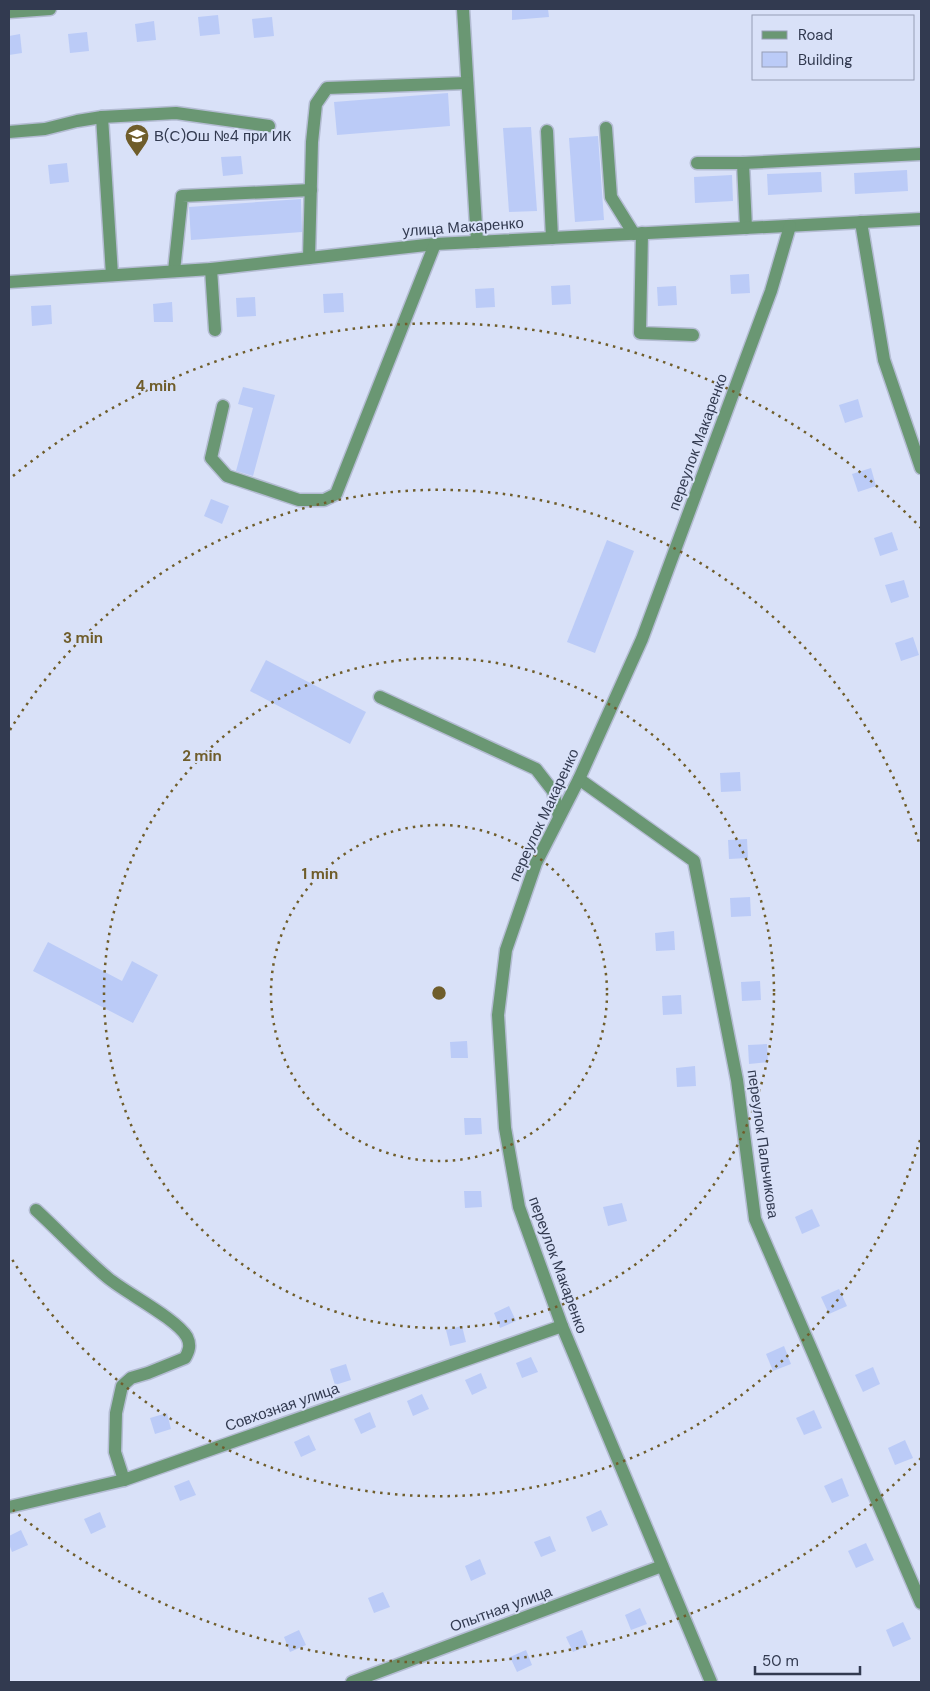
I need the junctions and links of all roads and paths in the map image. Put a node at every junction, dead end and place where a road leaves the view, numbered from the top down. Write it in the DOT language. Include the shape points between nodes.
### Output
graph roads {
  1 [pos="50,9"];
  2 [pos="462,9"];
  3 [pos="9,12"];
  4 [pos="467,82"];
  5 [pos="102,118"];
  6 [pos="268,126"];
  7 [pos="606,128"];
  8 [pos="9,132"];
  9 [pos="547,132"];
  10 [pos="921,154"];
  11 [pos="697,163"];
  12 [pos="744,163"];
  13 [pos="311,190"];
  14 [pos="921,219"];
  15 [pos="860,222"];
  16 [pos="790,226"];
  17 [pos="746,228"];
  18 [pos="638,234"];
  19 [pos="552,238"];
  20 [pos="477,242"];
  21 [pos="435,244"];
  22 [pos="309,258"];
  23 [pos="211,269"];
  24 [pos="174,271"];
  25 [pos="112,275"];
  26 [pos="9,282"];
  27 [pos="215,330"];
  28 [pos="692,335"];
  29 [pos="223,406"];
  30 [pos="921,468"];
  31 [pos="380,697"];
  32 [pos="579,779"];
  33 [pos="559,817"];
  34 [pos="36,1210"];
  35 [pos="562,1326"];
  36 [pos="124,1480"];
  37 [pos="9,1508"];
  38 [pos="662,1566"];
  39 [pos="921,1603"];
  40 [pos="352,1682"];
  41 [pos="711,1682"];
  1 -- 3 [label="street"];
  2 -- 4 [label="street"];
  4 -- 13 [label="street" via="327,88 316,104"];
  4 -- 20 [label="street"];
  5 -- 6 [label="street" via="176,113"];
  5 -- 8 [label="street"];
  5 -- 25 [label="street"];
  7 -- 18 [label="street" via="611,198"];
  9 -- 19 [label="street"];
  10 -- 12 [label="street"];
  11 -- 12 [label="street"];
  12 -- 17 [label="street"];
  13 -- 22 [label="street"];
  13 -- 24 [label="street" via="182,196"];
  14 -- 15 [label="street, улица Макаренко"];
  15 -- 16 [label="street, улица Макаренко"];
  15 -- 30 [label="street" via="884,360"];
  16 -- 17 [label="street, улица Макаренко"];
  16 -- 32 [label="street, переулок Макаренко" via="771,290 642,638"];
  17 -- 18 [label="street, улица Макаренко"];
  18 -- 19 [label="street, улица Макаренко"];
  18 -- 28 [label="street" via="640,332"];
  19 -- 20 [label="street, улица Макаренко"];
  20 -- 21 [label="street, улица Макаренко"];
  21 -- 22 [label="street, улица Макаренко"];
  21 -- 29 [label="street" via="336,494 324,500 299,500 228,476 211,458"];
  22 -- 23 [label="street, улица Макаренко"];
  23 -- 24 [label="street, улица Макаренко"];
  23 -- 27 [label="street"];
  24 -- 25 [label="street, улица Макаренко"];
  25 -- 26 [label="street, улица Макаренко"];
  31 -- 33 [label="street" via="536,769 553,791"];
  32 -- 33 [label="street, переулок Макаренко"];
  32 -- 39 [label="street, переулок Пальчикова" via="694,861 738,1080 755,1219"];
  33 -- 35 [label="street, переулок Макаренко" via="536,863 506,950 498,1015 505,1128 519,1207"];
  34 -- 36 [label="street" via="109,1278 172,1322 186,1335 190,1344 185,1358 131,1378 122,1386 116,1413 115,1452"];
  35 -- 36 [label="street, Совхозная улица"];
  35 -- 38 [label="street, переулок Макаренко"];
  36 -- 37 [label="street, Совхозная улица"];
  38 -- 40 [label="street, Опытная улица"];
  38 -- 41 [label="street, переулок Макаренко"];
}
